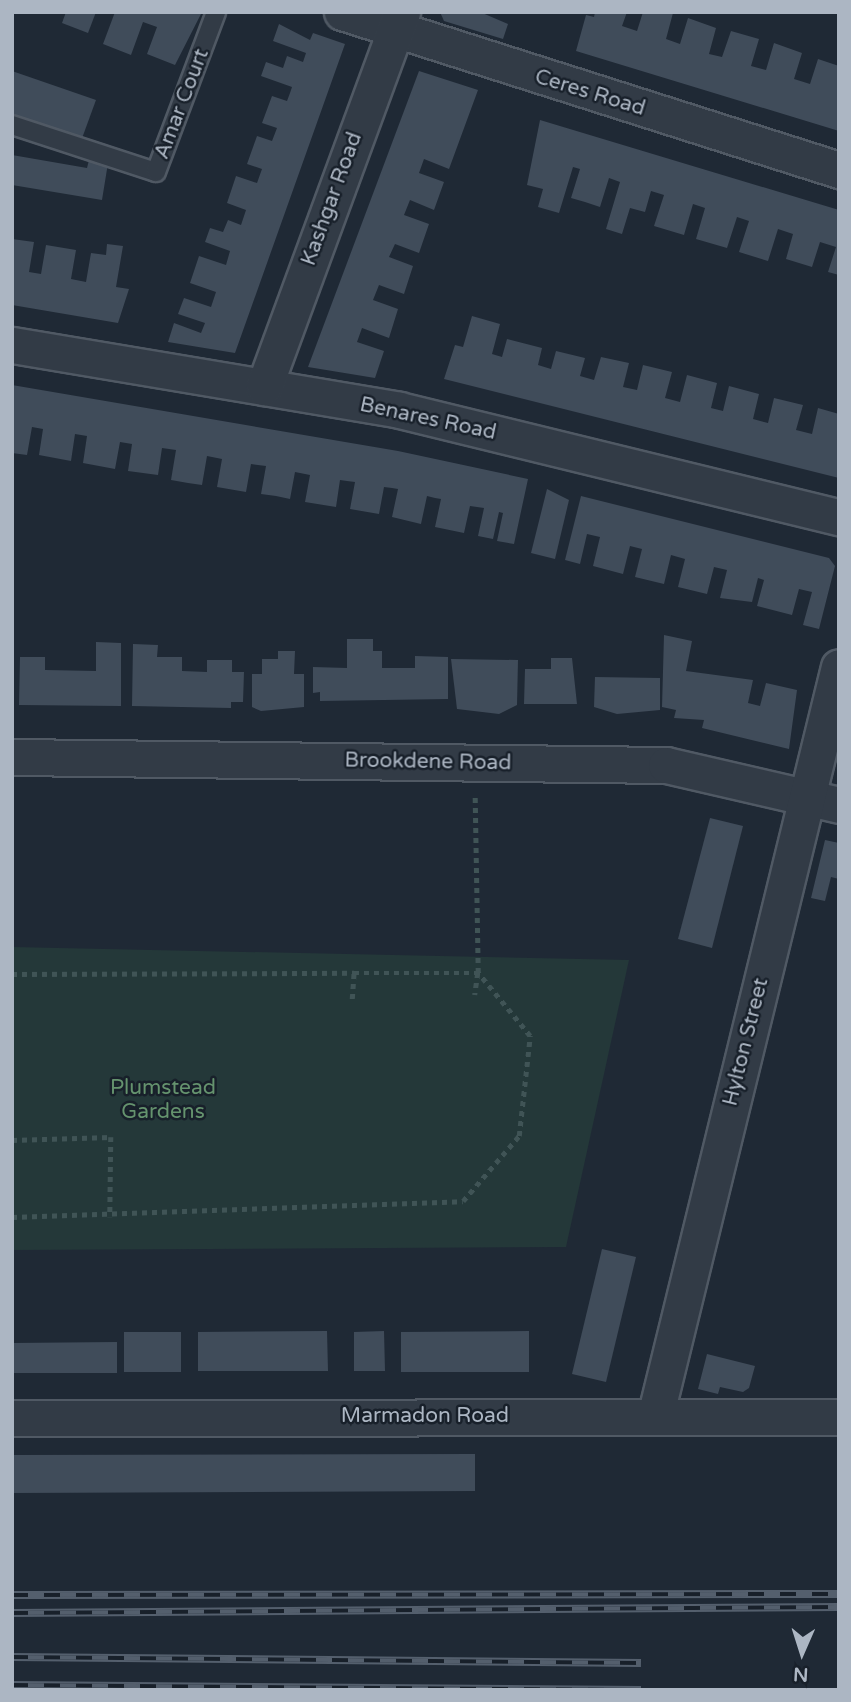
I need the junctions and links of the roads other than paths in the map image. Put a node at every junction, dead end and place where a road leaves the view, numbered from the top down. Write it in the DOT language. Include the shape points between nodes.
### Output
graph roads {
  1 [pos="216,12"];
  2 [pos="342,12"];
  3 [pos="398,22"];
  4 [pos="12,125"];
  5 [pos="839,170"];
  6 [pos="12,345"];
  7 [pos="264,387"];
  8 [pos="839,517"];
  9 [pos="839,667"];
  10 [pos="12,757"];
  11 [pos="823,802"];
  12 [pos="655,1417"];
  13 [pos="839,1417"];
  14 [pos="12,1418"];
  1 -- 4 [label="lane, Amar Court" via="156,172"];
  2 -- 3 [label="street, Ceres Road"];
  3 -- 5 [label="street, Ceres Road"];
  3 -- 7 [label="street, Kashgar Road"];
  6 -- 7 [label="street, Benares Road"];
  7 -- 8 [label="street, Benares Road" via="399,410"];
  9 -- 11 [label="street, Hylton Street"];
  10 -- 11 [label="street, Brookdene Road" via="666,765"];
  11 -- 12 [label="street, Hylton Street"];
  12 -- 13 [label="street, Marmadon Road"];
  12 -- 14 [label="street, Marmadon Road"];
}
